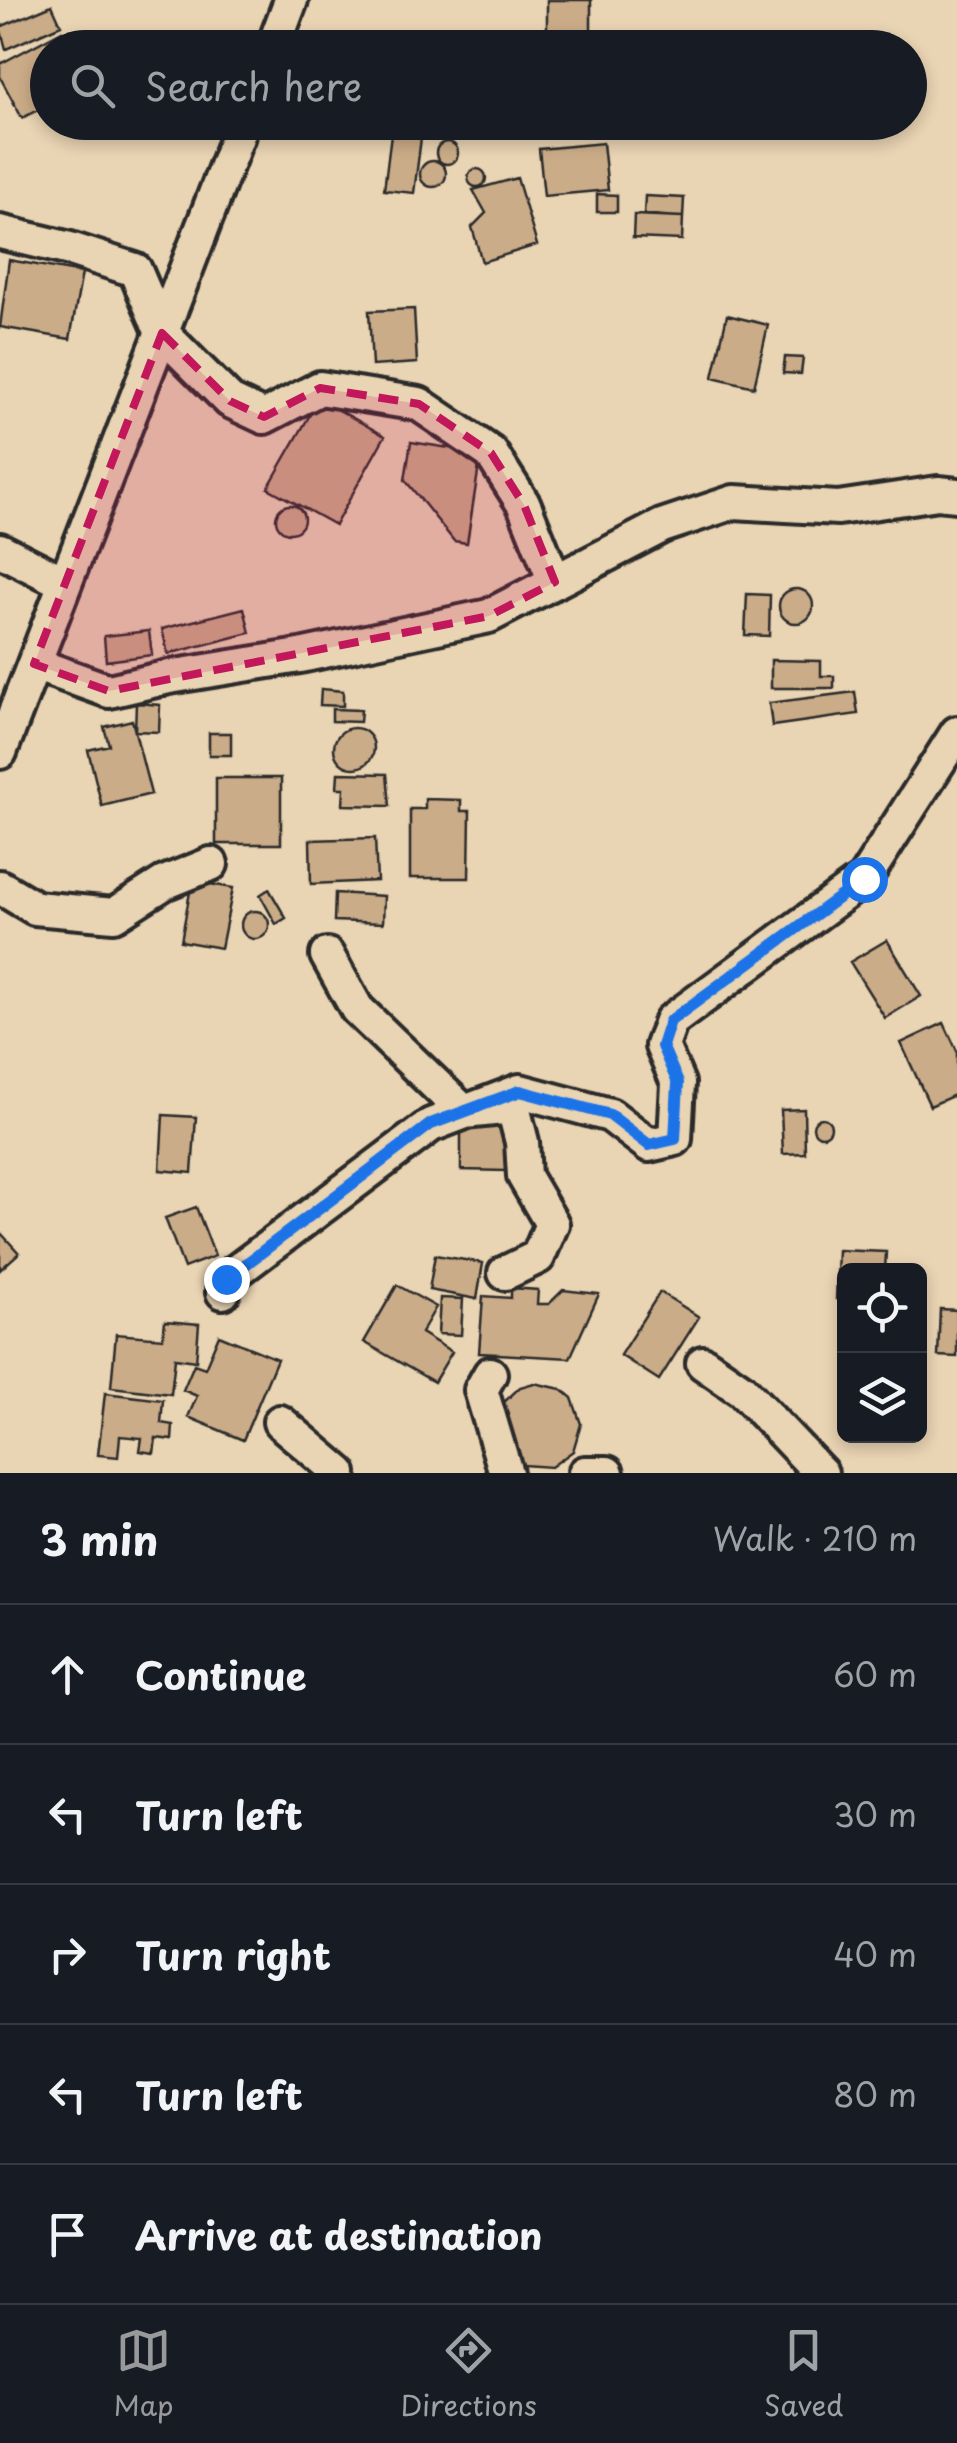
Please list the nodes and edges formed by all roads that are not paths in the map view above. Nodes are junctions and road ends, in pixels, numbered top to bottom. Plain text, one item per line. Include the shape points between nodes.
1 (291, 0) edge
2 (279, 30) edge
3 (237, 140) edge
4 (0, 232) edge
5 (162, 334) junction
6 (957, 495) edge
7 (0, 550) edge
8 (555, 582) junction
9 (65, 583) junction
10 (34, 664) junction
11 (957, 733) edge
12 (0, 752) edge
13 (211, 864) dead end
14 (0, 887) edge
15 (327, 955) dead end
16 (464, 1112) junction
17 (504, 1273) dead end
18 (223, 1292) dead end
19 (704, 1363) dead end
20 (490, 1374) dead end
21 (280, 1422) dead end
22 (340, 1473) edge
23 (506, 1473) edge
24 (585, 1473) edge
25 (607, 1473) edge
26 (821, 1473) edge

1 - 2 street
3 - 5 street
4 - 5 street via 135,270
5 - 8 street via 230,401 264,417 320,388 419,404 491,452 524,505
5 - 9 street
6 - 8 street via 838,508 734,502 662,526
7 - 9 street
8 - 10 street via 489,616 108,691
9 - 10 street
10 - 12 street
11 - 16 street via 864,879 670,1021 662,1046 678,1083 675,1139 649,1145 610,1115 520,1091
13 - 14 street via 114,914 35,908
15 - 16 street via 357,1009
16 - 17 street via 513,1108 524,1176 552,1224 538,1257
16 - 18 street via 431,1124 226,1279
19 - 26 street via 742,1390
20 - 23 street via 481,1390
21 - 22 street
24 - 25 street

